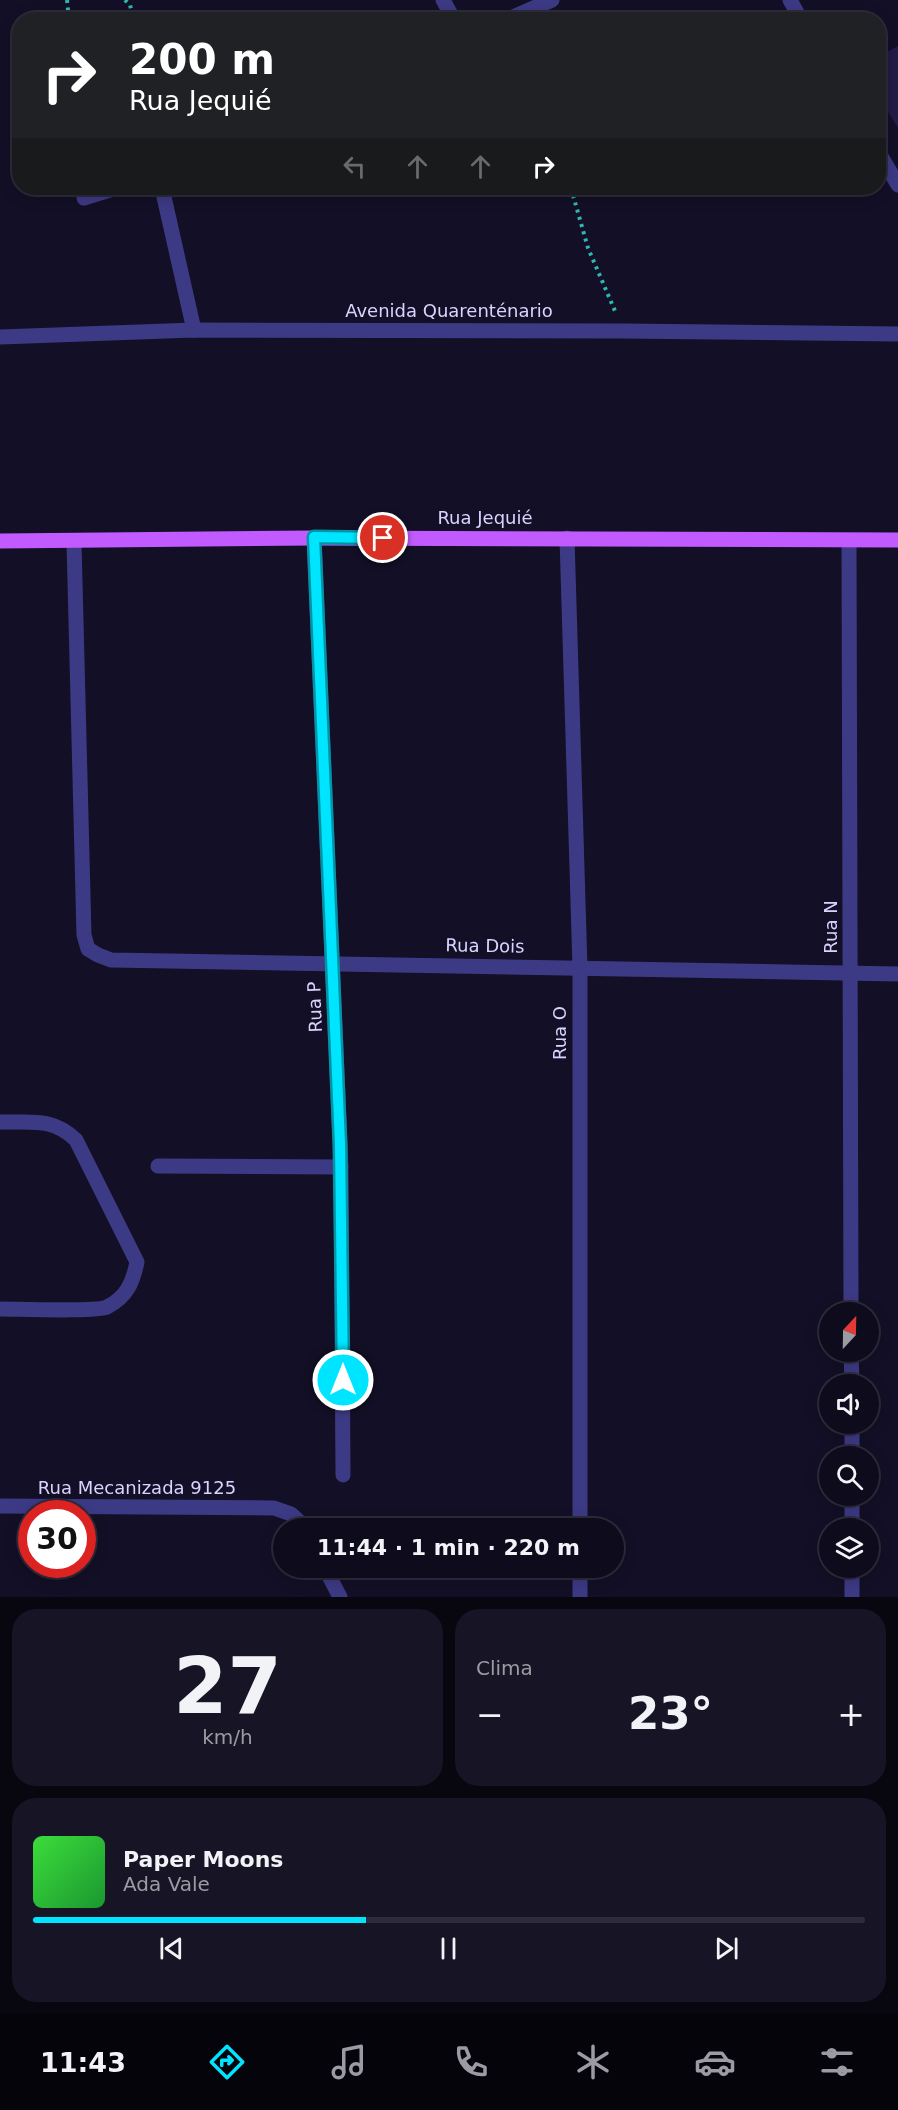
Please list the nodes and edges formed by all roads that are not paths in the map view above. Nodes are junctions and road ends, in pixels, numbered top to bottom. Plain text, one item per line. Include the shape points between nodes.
1 (552, 0) edge
2 (524, 12) edge
3 (886, 165) edge
4 (898, 185) edge
5 (94, 195) edge
6 (164, 195) edge
7 (84, 198) dead end
8 (194, 330) junction
9 (898, 334) edge
10 (0, 337) edge
11 (314, 537) junction
12 (567, 538) junction
13 (898, 540) edge
14 (0, 541) edge
15 (849, 541) junction
16 (74, 542) junction
17 (333, 963) junction
18 (580, 968) junction
19 (850, 973) junction
20 (898, 974) edge
21 (0, 1122) edge
22 (158, 1167) dead end
23 (341, 1167) junction
24 (851, 1302) edge
25 (0, 1309) edge
26 (343, 1475) dead end
27 (0, 1506) edge
28 (295, 1518) edge
29 (580, 1518) edge
30 (331, 1578) edge
31 (580, 1578) edge
32 (852, 1578) edge
33 (340, 1597) edge
34 (580, 1597) edge
35 (852, 1597) edge

1 - 2 street
3 - 4 street
5 - 7 street
6 - 8 street
8 - 9 street, Avenida Quarenténario
8 - 10 street, Avenida Quarenténario
11 - 12 main road, Rua Jequié
11 - 16 main road, Rua Jequié
11 - 17 street, Rua P
12 - 15 main road, Rua Jequié
12 - 18 street, Rua O
13 - 15 main road, Rua Jequié
14 - 16 main road, Rua Jequié
15 - 19 street, Rua N
16 - 17 street, Rua Dois via 84,935 88,949 111,960
17 - 18 street, Rua Dois
17 - 23 street, Rua P
18 - 19 street, Rua Dois
18 - 29 street, Rua O
19 - 20 street, Rua Dois
19 - 24 street, Rua N
21 - 25 street via 56,1125 76,1140 137,1262 133,1281 122,1297 105,1308
22 - 23 street
23 - 26 street, Rua P
27 - 28 street, Rua Mecanizada 9125 via 274,1508
30 - 33 street
31 - 34 street
32 - 35 street

